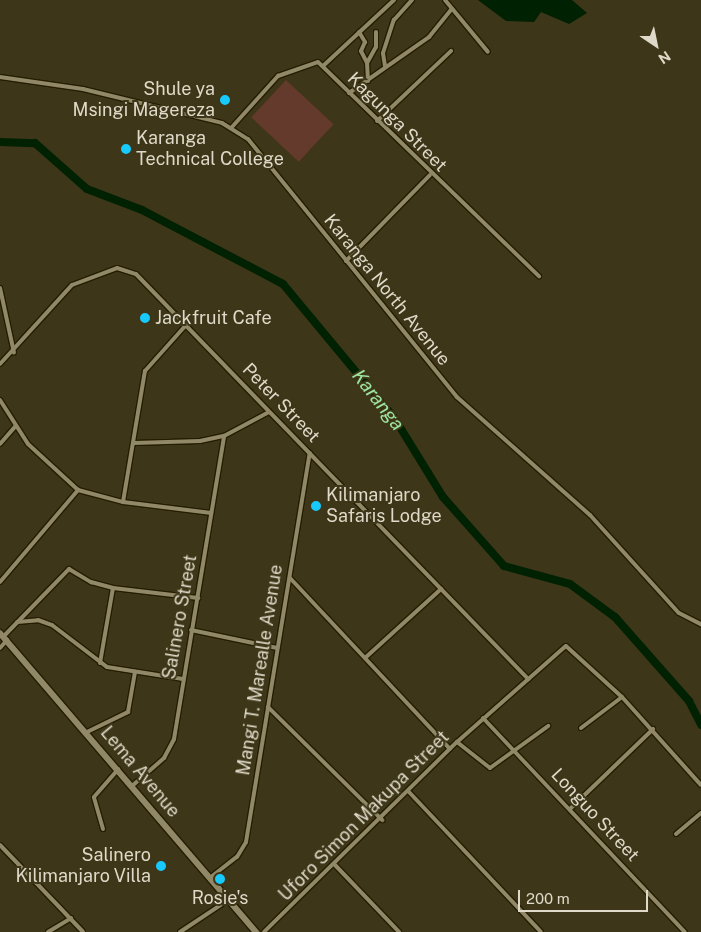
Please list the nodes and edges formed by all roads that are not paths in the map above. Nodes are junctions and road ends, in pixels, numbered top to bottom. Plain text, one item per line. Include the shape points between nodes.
1 (394, 0) edge
2 (412, 0) edge
3 (445, 0) edge
4 (452, 9) junction
5 (359, 32) junction
6 (376, 32) dead end
7 (451, 51) dead end
8 (488, 52) dead end
9 (367, 63) junction
10 (323, 66) junction
11 (385, 66) junction
12 (0, 77) edge
13 (368, 81) junction
14 (349, 93) junction
15 (377, 121) junction
16 (232, 127) junction
17 (430, 175) junction
18 (346, 261) junction
19 (539, 276) dead end
20 (0, 288) edge
21 (186, 325) junction
22 (14, 353) junction
23 (0, 364) edge
24 (0, 400) edge
25 (269, 412) junction
26 (16, 427) junction
27 (224, 436) junction
28 (134, 443) junction
29 (0, 444) edge
30 (310, 453) junction
31 (78, 490) junction
32 (123, 502) junction
33 (211, 513) junction
34 (290, 578) junction
35 (0, 582) edge
36 (113, 588) junction
37 (441, 589) junction
38 (198, 598) junction
39 (17, 622) junction
40 (700, 624) edge
41 (191, 630) junction
42 (701, 630) edge
43 (3, 637) edge
44 (0, 648) edge
45 (277, 648) junction
46 (365, 658) junction
47 (100, 663) junction
48 (135, 672) junction
49 (528, 678) junction
50 (183, 679) junction
51 (622, 697) junction
52 (268, 707) junction
53 (483, 718) junction
54 (548, 726) dead end
55 (580, 728) dead end
56 (653, 729) junction
57 (87, 732) junction
58 (457, 742) junction
59 (450, 749) junction
60 (516, 752) junction
61 (118, 769) junction
62 (132, 786) junction
63 (701, 786) edge
64 (410, 792) junction
65 (572, 808) junction
66 (701, 813) edge
67 (382, 820) junction
68 (103, 829) dead end
69 (676, 834) dead end
70 (0, 845) edge
71 (335, 865) junction
72 (211, 877) junction
73 (229, 899) junction
74 (70, 918) junction
75 (48, 932) edge
76 (82, 932) edge
77 (180, 932) edge
78 (256, 932) edge
79 (264, 932) edge
80 (399, 932) edge
81 (541, 932) edge
82 (685, 932) edge

1 - 5 street
2 - 11 street via 394,20 383,53
3 - 4 street
4 - 8 street
4 - 11 street via 429,37
5 - 9 street via 365,42 361,51
5 - 10 street
6 - 9 street via 376,47
7 - 15 street
9 - 13 street
10 - 14 street, Kagunga Street
10 - 16 street, Kagunga Street via 311,63 278,76
11 - 13 street
12 - 16 street, Karanga North Avenue via 83,89
13 - 14 street
14 - 15 street, Kagunga Street
15 - 17 street, Kagunga Street
16 - 18 street, Karanga North Avenue via 248,139
17 - 18 street
17 - 19 street, Kagunga Street
18 - 40 street, Karanga North Avenue via 457,397 584,510 679,613
20 - 22 street
21 - 22 street, Peter Street via 136,274 117,268 81,280 63,293
21 - 25 street, Peter Street
21 - 28 street via 145,371
22 - 23 street, Peter Street
24 - 26 street
25 - 27 street
25 - 30 street, Peter Street
26 - 29 street
26 - 31 street via 43,460
27 - 28 street via 180,443
27 - 33 street, Salinero Street
28 - 32 street
30 - 34 street, Mangi T. Marealle Avenue
30 - 37 street, Peter Street
31 - 32 street
31 - 35 street
32 - 33 street
33 - 38 street, Salinero Street
34 - 45 street, Mangi T. Marealle Avenue
34 - 46 street
36 - 38 street
36 - 39 street via 90,582 72,569 65,570
36 - 47 street
37 - 46 street
37 - 49 street, Peter Street
38 - 41 street, Salinero Street
39 - 43 street
39 - 47 street via 38,620 52,625 80,643
40 - 42 street
41 - 45 street
41 - 50 street, Salinero Street
43 - 44 street
43 - 57 main road, Lema Avenue
45 - 52 street, Mangi T. Marealle Avenue
46 - 59 street
47 - 48 street
48 - 50 street
48 - 57 street via 128,712
49 - 51 street, Uforo Simon Makupa Street via 569,646
49 - 53 street, Uforo Simon Makupa Street
50 - 62 street, Salinero Street via 177,727 168,752
51 - 55 street
51 - 56 street
52 - 67 street
52 - 72 street, Mangi T. Marealle Avenue via 246,842 237,857
53 - 58 street, Uforo Simon Makupa Street
53 - 60 street, Longuo Street
54 - 60 street
56 - 63 street
56 - 65 street
57 - 61 main road, Lema Avenue
58 - 59 street, Uforo Simon Makupa Street
58 - 60 street via 488,768
59 - 64 street, Uforo Simon Makupa Street
60 - 65 street, Longuo Street
61 - 62 main road, Lema Avenue
61 - 68 street via 94,797
62 - 72 main road, Lema Avenue
64 - 67 street, Uforo Simon Makupa Street
64 - 81 street
65 - 82 street, Longuo Street
66 - 69 street
67 - 71 street, Uforo Simon Makupa Street
70 - 74 street
71 - 79 street, Uforo Simon Makupa Street
71 - 80 street
72 - 73 main road, Lema Avenue
73 - 77 street
73 - 78 main road, Lema Avenue
74 - 75 street
74 - 76 street

